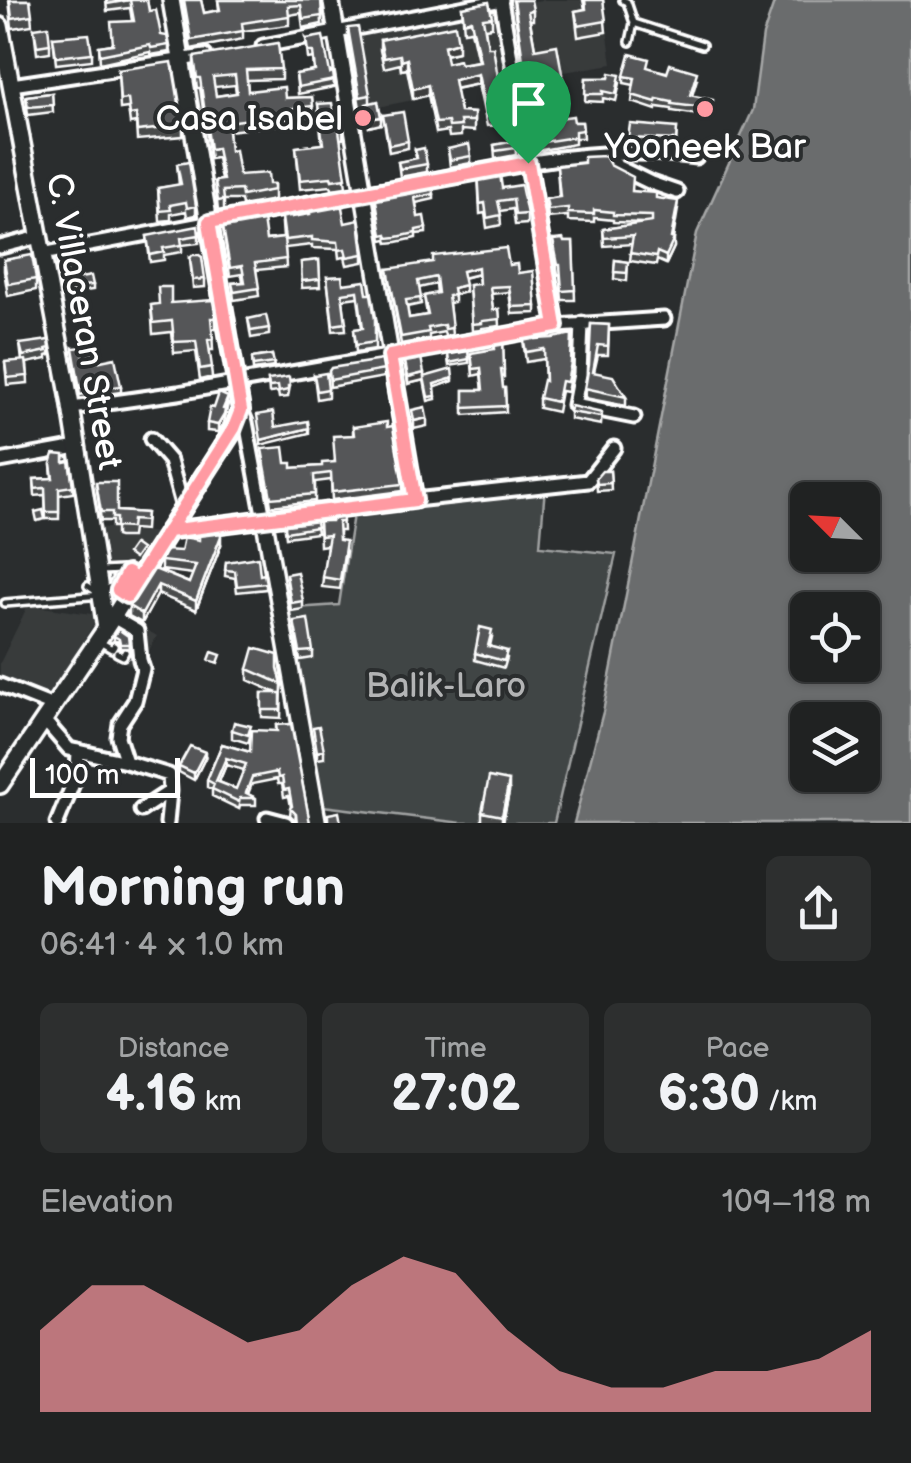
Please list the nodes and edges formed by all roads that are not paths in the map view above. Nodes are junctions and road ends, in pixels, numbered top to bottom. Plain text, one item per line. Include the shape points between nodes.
1 (171, 0) edge
2 (331, 0) edge
3 (501, 0) edge
4 (623, 0) edge
5 (634, 23) junction
6 (0, 26) edge
7 (336, 33) junction
8 (630, 42) dead end
9 (259, 46) edge
10 (702, 46) dead end
11 (220, 53) edge
12 (182, 60) junction
13 (12, 85) junction
14 (612, 154) junction
15 (696, 157) dead end
16 (528, 163) junction
17 (677, 192) dead end
18 (363, 193) junction
19 (209, 222) junction
20 (40, 246) junction
21 (0, 247) edge
22 (664, 320) dead end
23 (582, 323) junction
24 (556, 326) junction
25 (390, 356) junction
26 (238, 382) junction
27 (72, 408) junction
28 (241, 410) junction
29 (634, 417) dead end
30 (151, 439) dead end
31 (77, 447) junction
32 (614, 448) dead end
33 (0, 461) edge
34 (415, 500) junction
35 (183, 508) junction
36 (264, 519) junction
37 (168, 531) junction
38 (98, 572) junction
39 (128, 574) junction
40 (96, 590) junction
41 (4, 604) dead end
42 (120, 638) junction
43 (0, 685) edge
44 (49, 713) junction
45 (60, 739) junction
46 (30, 741) junction
47 (122, 748) junction
48 (78, 751) junction
49 (111, 758) junction
50 (126, 762) junction
51 (0, 785) edge
52 (170, 791) junction
53 (141, 810) dead end
54 (267, 818) dead end
55 (57, 823) edge
56 (166, 823) edge
57 (286, 823) edge
58 (318, 823) edge

1 - 12 main road
2 - 7 street
3 - 7 street
3 - 16 street
4 - 5 lane
5 - 8 lane
5 - 10 lane
6 - 13 main road, C. Villaceran Street
7 - 9 street
7 - 18 street
11 - 12 street
12 - 13 street
12 - 19 main road
13 - 20 main road, C. Villaceran Street
14 - 15 street
14 - 16 street
14 - 17 street via 616,166
16 - 18 street
16 - 24 street
18 - 19 street
18 - 25 street
19 - 20 street
19 - 26 main road
20 - 21 street
20 - 27 main road, C. Villaceran Street
22 - 23 street
23 - 24 street
23 - 29 street via 574,405
24 - 25 street
25 - 26 street
25 - 34 street
26 - 27 street
26 - 28 main road
27 - 31 main road, C. Villaceran Street
28 - 35 main road
28 - 36 street
30 - 35 street via 170,461
31 - 33 street
31 - 38 main road, C. Villaceran Street
32 - 34 street via 588,481
34 - 36 street
35 - 37 main road
36 - 37 street
36 - 58 street
37 - 39 main road
38 - 39 lane
38 - 40 main road, C. Villaceran Street
39 - 40 lane via 112,588
39 - 42 main road
40 - 41 lane
40 - 42 main road, C. Villaceran Street
42 - 44 main road
42 - 47 street via 143,669 120,724
43 - 44 street
44 - 45 street
44 - 46 main road
45 - 46 street
45 - 48 street
46 - 51 main road
47 - 49 street
47 - 50 street
48 - 49 street
48 - 55 street
49 - 50 street
50 - 52 street via 169,775
52 - 53 street
52 - 56 street
54 - 57 street

